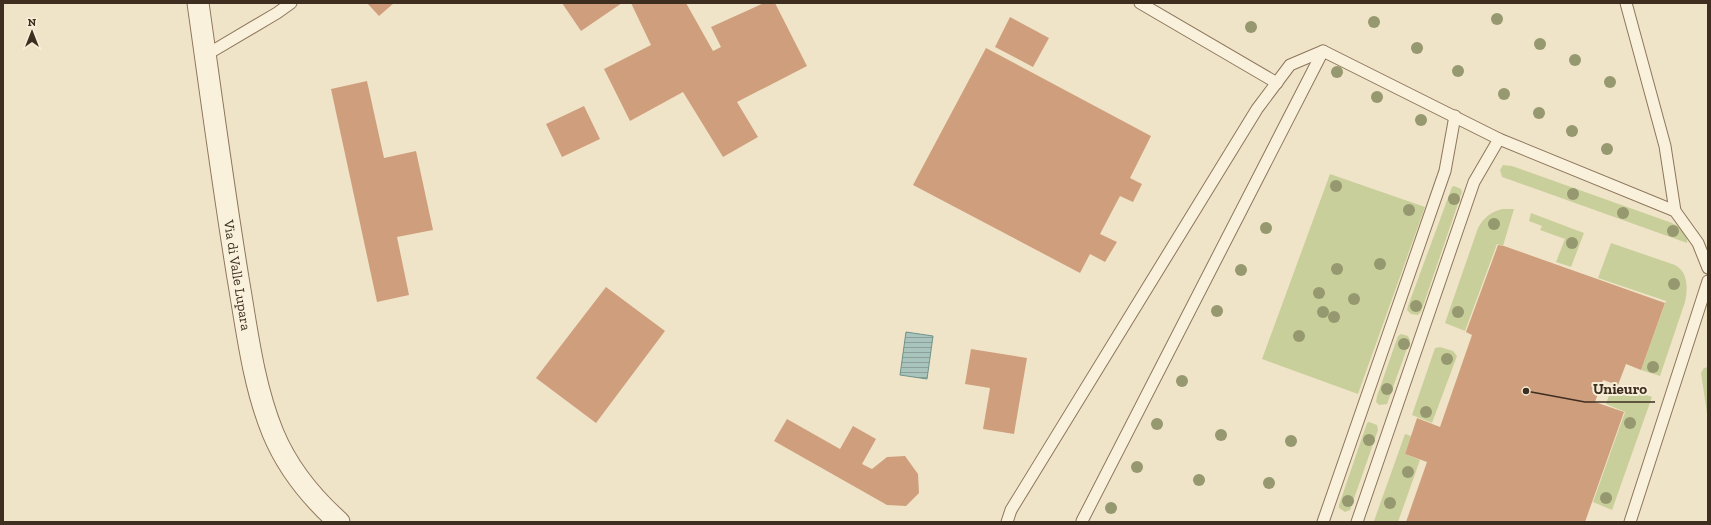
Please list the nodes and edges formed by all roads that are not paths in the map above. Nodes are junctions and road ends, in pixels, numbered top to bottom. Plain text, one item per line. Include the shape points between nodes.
1 (198, 3) edge
2 (291, 3) edge
3 (1140, 3) edge
4 (1626, 3) edge
5 (1323, 51) junction
6 (206, 55) junction
7 (1277, 83) junction
8 (1455, 116) junction
9 (1499, 139) junction
10 (1674, 211) junction
11 (1708, 268) edge
12 (1708, 281) edge
13 (339, 522) edge
14 (1007, 522) edge
15 (1082, 522) edge
16 (1322, 522) edge
17 (1357, 522) edge
18 (1630, 522) edge

1 - 6 street, Via di Valle Lupara
2 - 6 lane
3 - 7 lane
4 - 10 lane via 1665,146
5 - 7 lane via 1290,65
5 - 8 lane
5 - 15 lane
6 - 13 street, Via di Valle Lupara via 232,240 252,361 263,406 273,434 292,471 309,493
7 - 14 lane via 1252,116 1011,510
8 - 9 lane
8 - 16 lane via 1445,171
9 - 10 lane
9 - 17 lane via 1474,182
10 - 11 lane via 1698,243
12 - 18 lane

